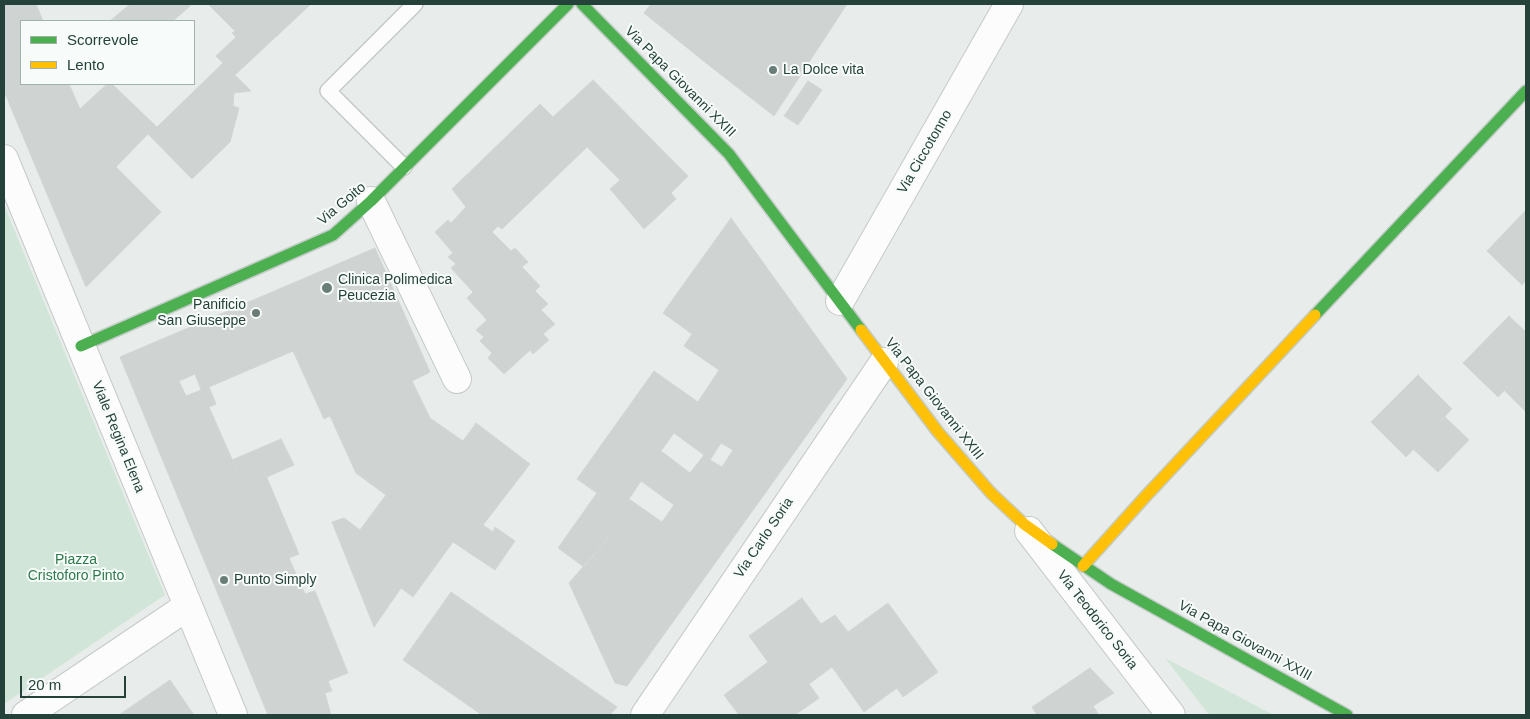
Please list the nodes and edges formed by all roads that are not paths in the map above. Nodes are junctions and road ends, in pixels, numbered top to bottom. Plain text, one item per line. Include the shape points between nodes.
1 (415, 4) edge
2 (568, 4) edge
3 (582, 4) edge
4 (1009, 4) edge
5 (1526, 91) edge
6 (4, 159) edge
7 (404, 167) junction
8 (371, 201) junction
9 (840, 301) junction
10 (81, 346) junction
11 (884, 362) junction
12 (456, 379) dead end
13 (1024, 524) junction
14 (1083, 566) junction
15 (188, 606) junction
16 (26, 715) edge
17 (233, 715) edge
18 (645, 715) edge
19 (1171, 715) edge
20 (1347, 715) edge

1 - 7 lane via 328,91
2 - 7 street, Via Goito
3 - 9 street, Via Papa Giovanni XXIII via 729,154
4 - 9 street, Via Ciccotonno
5 - 14 street
6 - 10 street, Viale Regina Elena
7 - 8 street, Via Goito
8 - 10 street, Via Goito via 333,234
8 - 12 street
9 - 11 street, Via Papa Giovanni XXIII
10 - 15 street, Viale Regina Elena
11 - 13 street, Via Papa Giovanni XXIII via 957,455
11 - 18 street, Via Carlo Soria
13 - 14 street, Via Papa Giovanni XXIII
13 - 19 street, Via Teodorico Soria
14 - 20 street, Via Papa Giovanni XXIII
15 - 16 street
15 - 17 street, Viale Regina Elena

